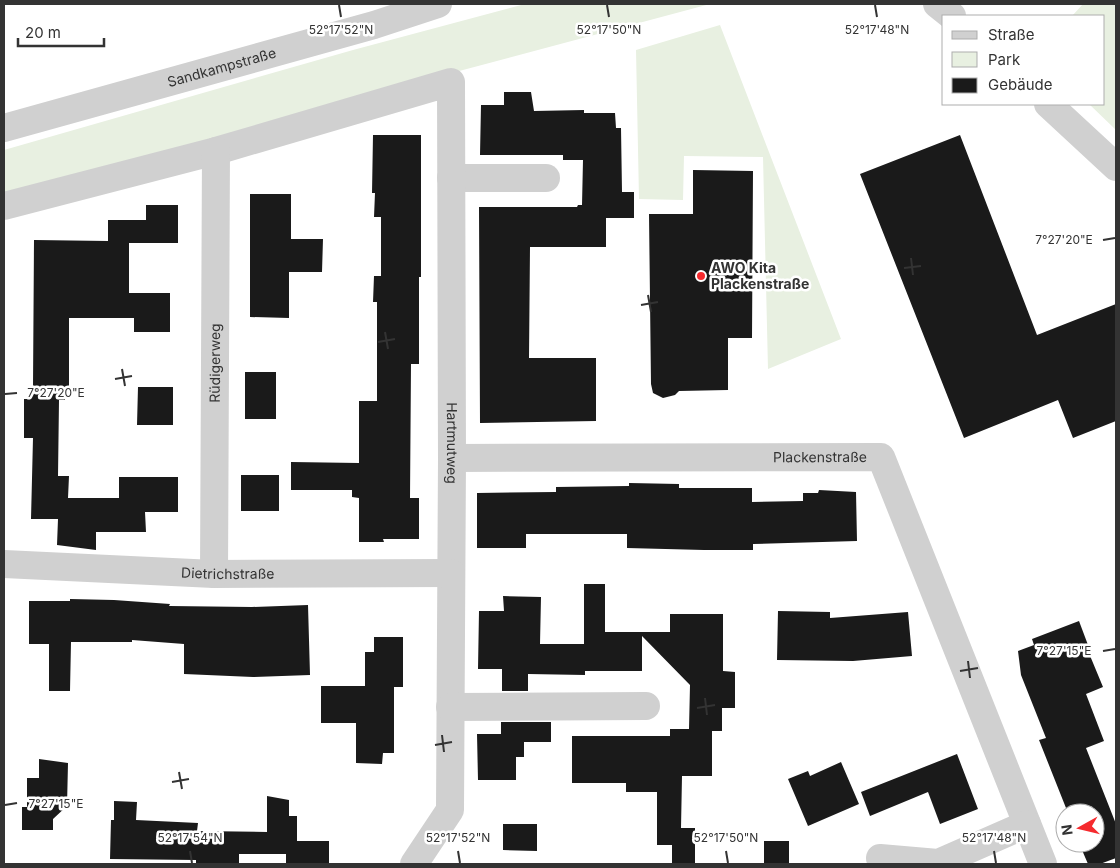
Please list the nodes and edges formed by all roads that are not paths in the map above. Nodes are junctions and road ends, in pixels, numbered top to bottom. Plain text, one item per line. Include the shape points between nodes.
1 (438, 4) edge
2 (938, 4) edge
3 (951, 15) edge
4 (1049, 105) edge
5 (4, 128) edge
6 (216, 151) junction
7 (1116, 167) edge
8 (452, 178) junction
9 (546, 178) dead end
10 (4, 206) edge
11 (452, 458) junction
12 (4, 564) edge
13 (451, 573) junction
14 (214, 574) junction
15 (646, 706) dead end
16 (450, 707) junction
17 (1027, 824) junction
18 (880, 858) dead end
19 (414, 864) edge
20 (1042, 864) edge

1 - 5 street, Sandkampstraße via 374,25
2 - 3 street
4 - 7 street
6 - 8 street, Hartmutweg via 451,82
6 - 10 street
6 - 14 street, Rüdigerweg
8 - 9 street
8 - 11 street, Hartmutweg
11 - 13 street, Hartmutweg
11 - 17 street, Plackenstraße via 881,457
12 - 14 street, Dietrichstraße
13 - 14 street, Dietrichstraße
13 - 16 street, Hartmutweg
15 - 16 street
16 - 19 street, Hartmutweg via 450,810
17 - 18 street via 938,863
17 - 20 street, Plackenstraße

